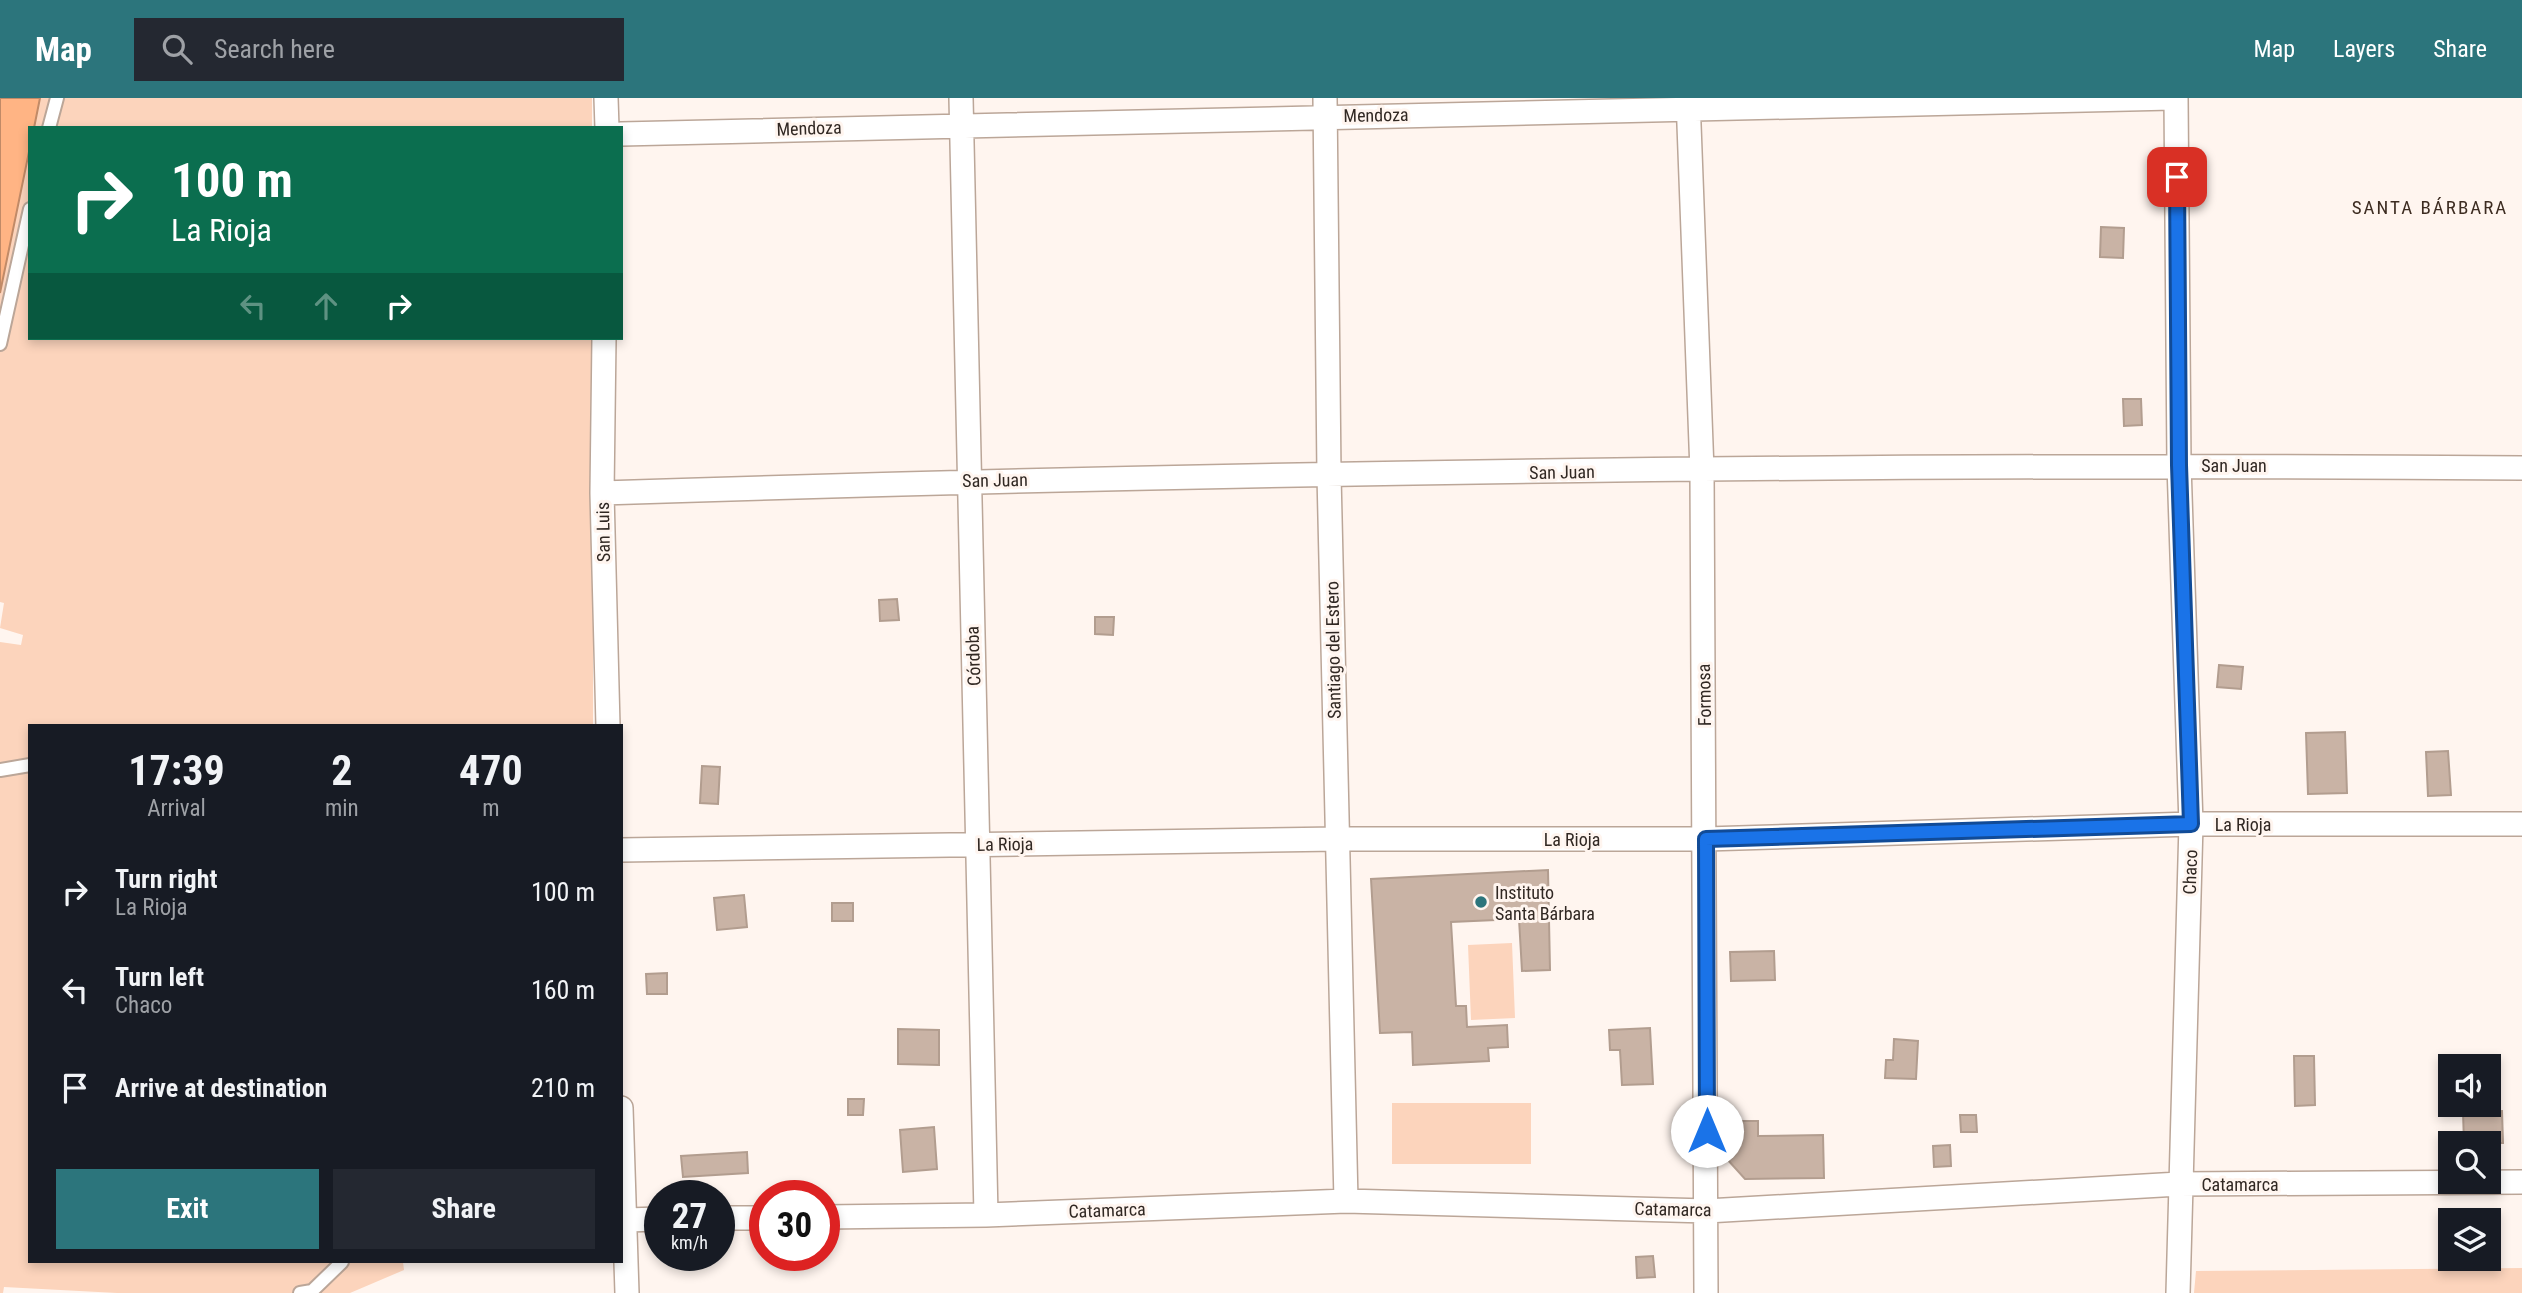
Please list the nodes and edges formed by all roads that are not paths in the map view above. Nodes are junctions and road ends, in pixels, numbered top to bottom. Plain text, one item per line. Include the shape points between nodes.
1 (57, 98) edge
2 (606, 98) edge
3 (961, 98) edge
4 (2174, 98) edge
5 (1688, 104) edge
6 (1325, 107) edge
7 (961, 124) junction
8 (50, 126) edge
9 (607, 126) edge
10 (623, 134) edge
11 (28, 218) edge
12 (604, 340) edge
13 (0, 344) edge
14 (2179, 465) junction
15 (2522, 468) edge
16 (1702, 471) junction
17 (1329, 475) junction
18 (968, 481) junction
19 (602, 493) junction
20 (608, 724) edge
21 (28, 765) edge
22 (0, 770) edge
23 (2191, 824) junction
24 (2522, 824) edge
25 (1337, 839) junction
26 (1706, 839) junction
27 (978, 845) junction
28 (623, 850) edge
29 (623, 1153) edge
30 (2522, 1182) edge
31 (2179, 1184) junction
32 (1346, 1201) junction
33 (1707, 1211) junction
34 (986, 1215) junction
35 (840, 1217) edge
36 (644, 1219) edge
37 (626, 1220) junction
38 (341, 1263) edge
39 (300, 1293) edge
40 (627, 1293) edge
41 (1706, 1293) edge
42 (2178, 1293) edge

1 - 8 lane
2 - 9 street
3 - 7 street, Córdoba
4 - 5 street, Mendoza
4 - 14 street, Chaco
5 - 6 street, Mendoza
5 - 16 street, Formosa
6 - 7 street, Mendoza
6 - 17 street, Santiago del Estero
7 - 10 street, Mendoza
7 - 18 street, Córdoba
11 - 13 lane
12 - 19 street, San Luis
14 - 15 street, San Juan
14 - 16 street, San Juan
14 - 23 street, Chaco
16 - 17 street, San Juan
16 - 26 street, Formosa
17 - 18 street, San Juan
17 - 25 street, Santiago del Estero
18 - 19 street, San Juan
18 - 27 street, Córdoba
19 - 20 street, San Luis
21 - 22 lane
23 - 24 street, La Rioja
23 - 26 street, La Rioja
23 - 31 street, Chaco
25 - 26 street, La Rioja
25 - 27 street, La Rioja
25 - 32 street, Santiago del Estero
26 - 33 street, Formosa
27 - 28 street, La Rioja
27 - 34 street, Córdoba
29 - 37 street
30 - 31 street, Catamarca
31 - 33 street, Catamarca
31 - 42 street, Chaco
32 - 33 street, Catamarca
32 - 34 street, Catamarca
33 - 41 street, Formosa
34 - 35 street, Catamarca
36 - 37 street
37 - 40 street
38 - 39 lane via 313,1291

